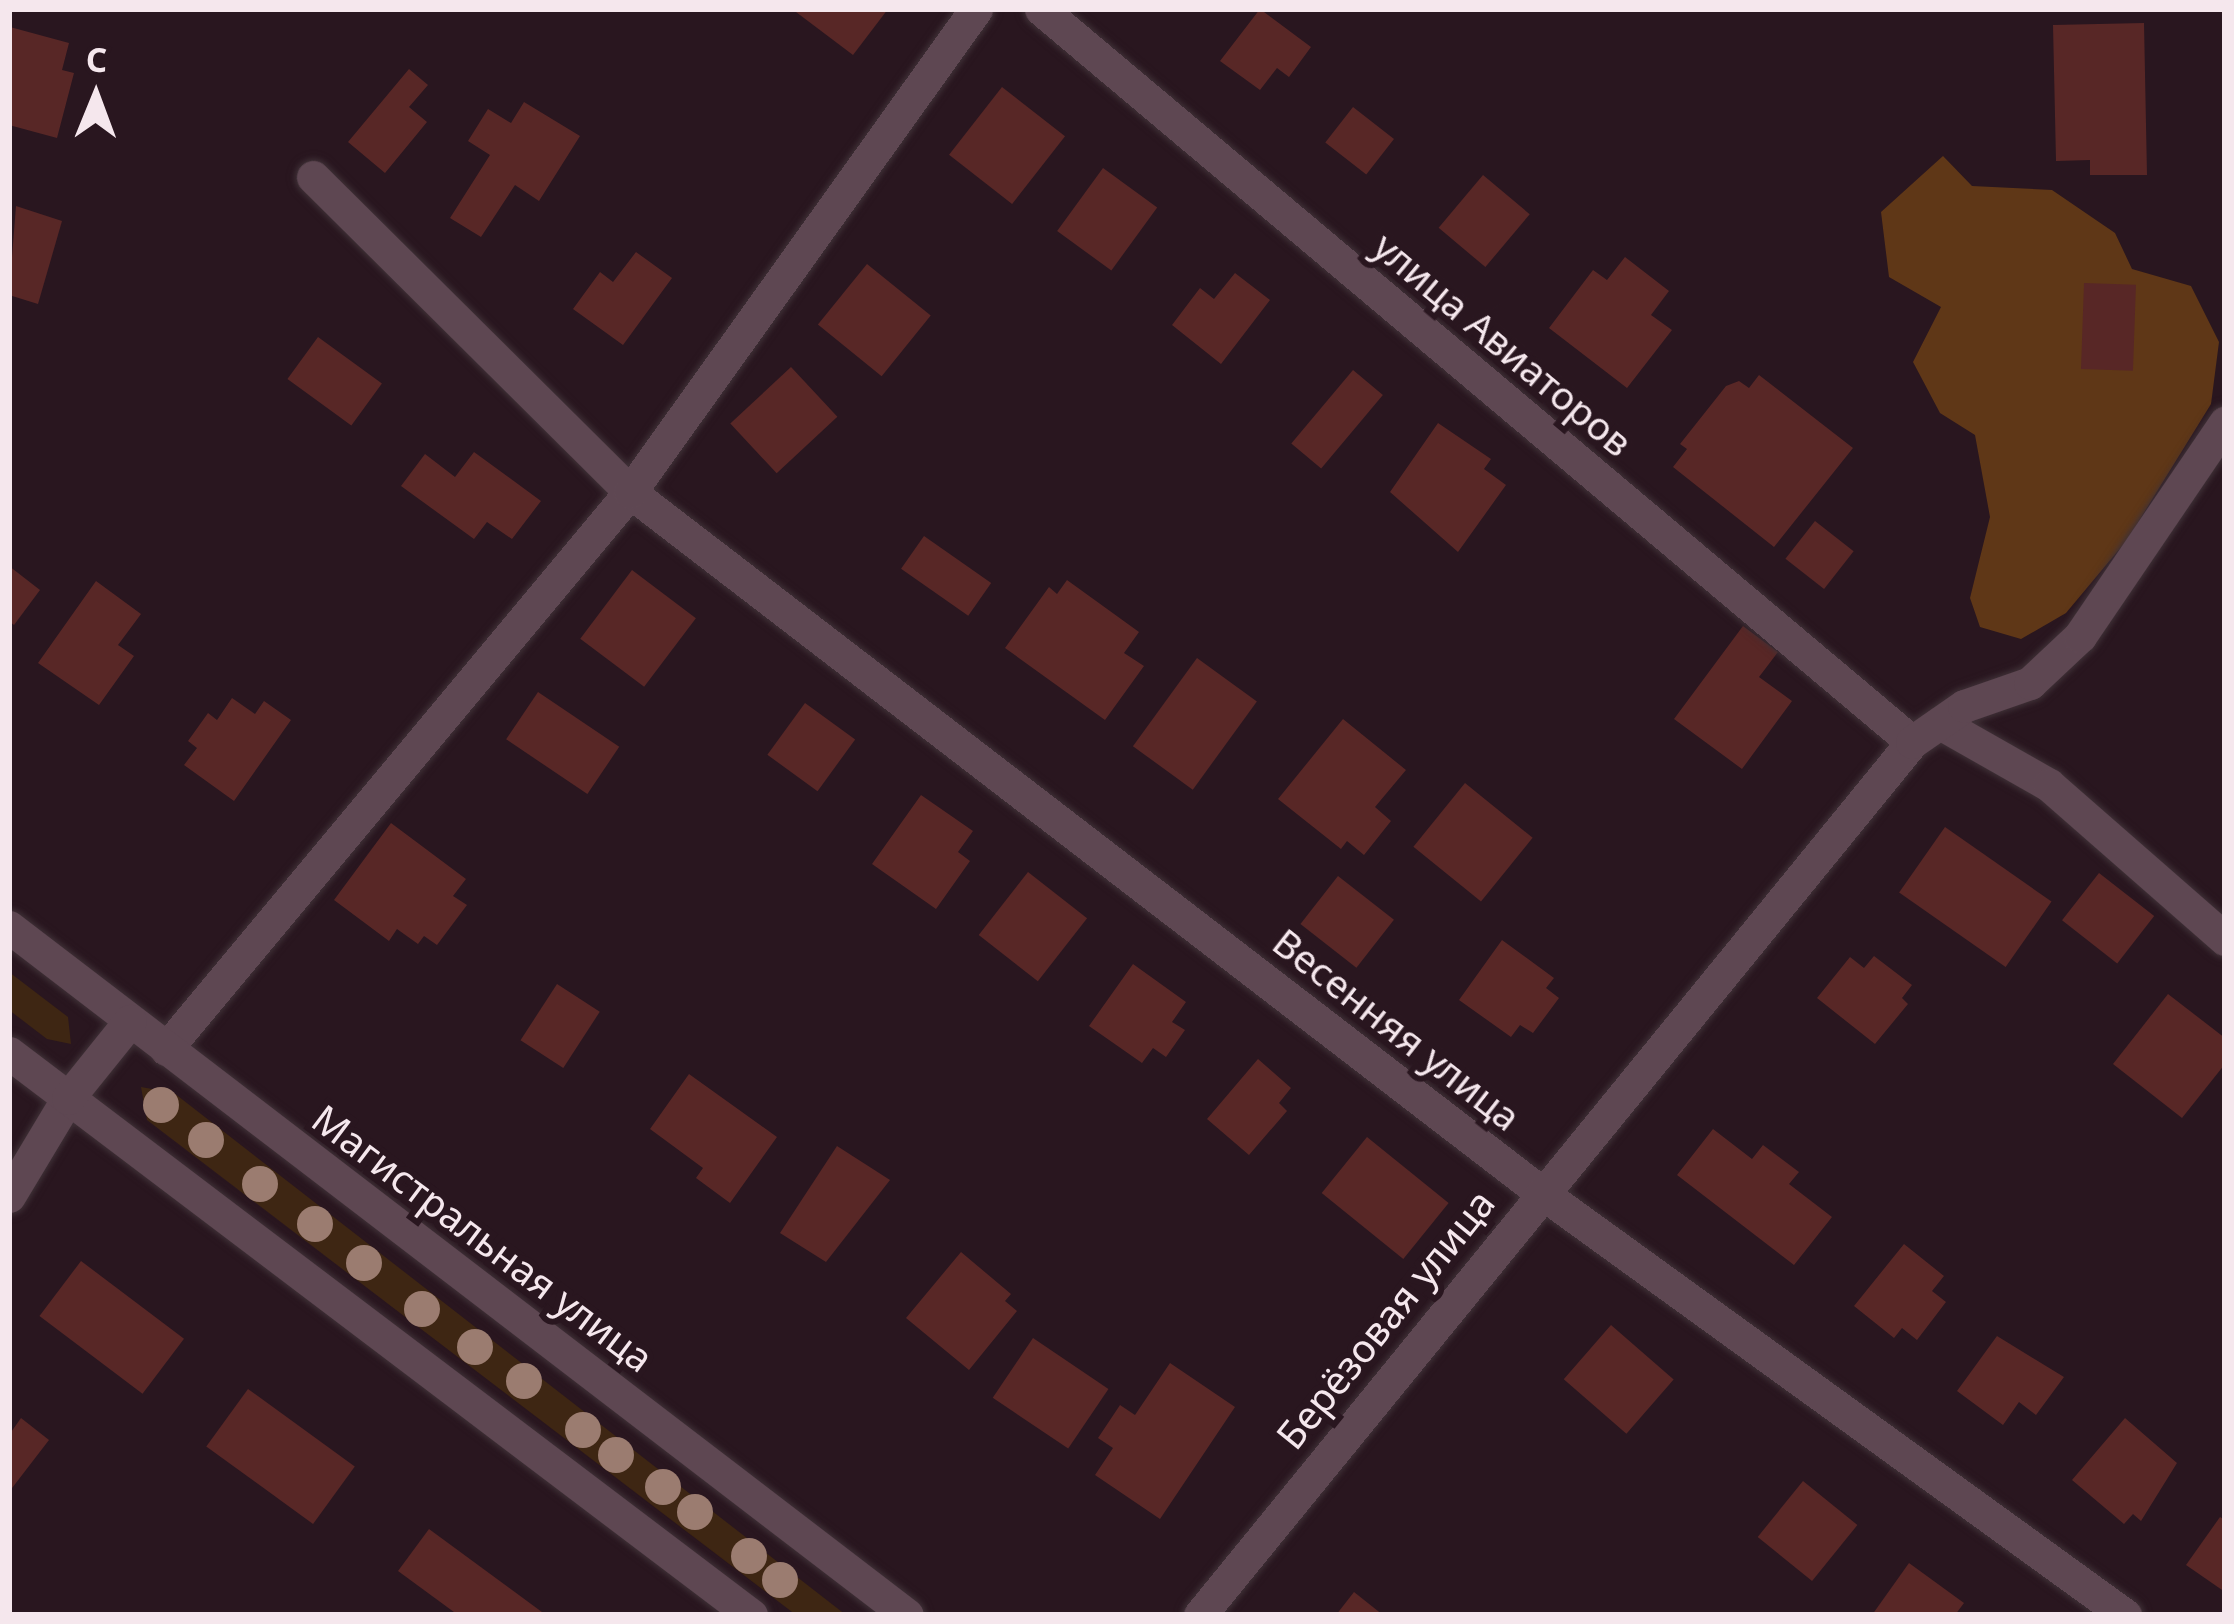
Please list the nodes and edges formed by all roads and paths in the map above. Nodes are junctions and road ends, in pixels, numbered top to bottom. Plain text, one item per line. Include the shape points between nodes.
1 (976, 9) edge
2 (1041, 9) edge
3 (313, 177) dead end
4 (2225, 423) edge
5 (630, 492) junction
6 (1926, 733) junction
7 (9, 927) edge
8 (2225, 939) edge
9 (130, 1021) junction
10 (166, 1049) junction
11 (9, 1053) edge
12 (68, 1098) junction
13 (1542, 1192) junction
14 (9, 1196) edge
15 (751, 1615) edge
16 (907, 1615) edge
17 (1199, 1615) edge
18 (2126, 1615) edge

1 - 5 street
2 - 6 street, улица Авиаторов
3 - 5 street, Весенняя улица
4 - 6 street via 2103,605 2030,682
5 - 10 street
5 - 13 street, Весенняя улица
6 - 8 street, улица Авиаторов via 2049,785
6 - 13 street, Берёзовая улица
7 - 9 street, Магистральная улица
9 - 10 street, Магистральная улица
9 - 12 street
10 - 16 street, Магистральная улица
11 - 12 street
12 - 14 street
12 - 15 street
13 - 17 street, Берёзовая улица
13 - 18 street, Весенняя улица

